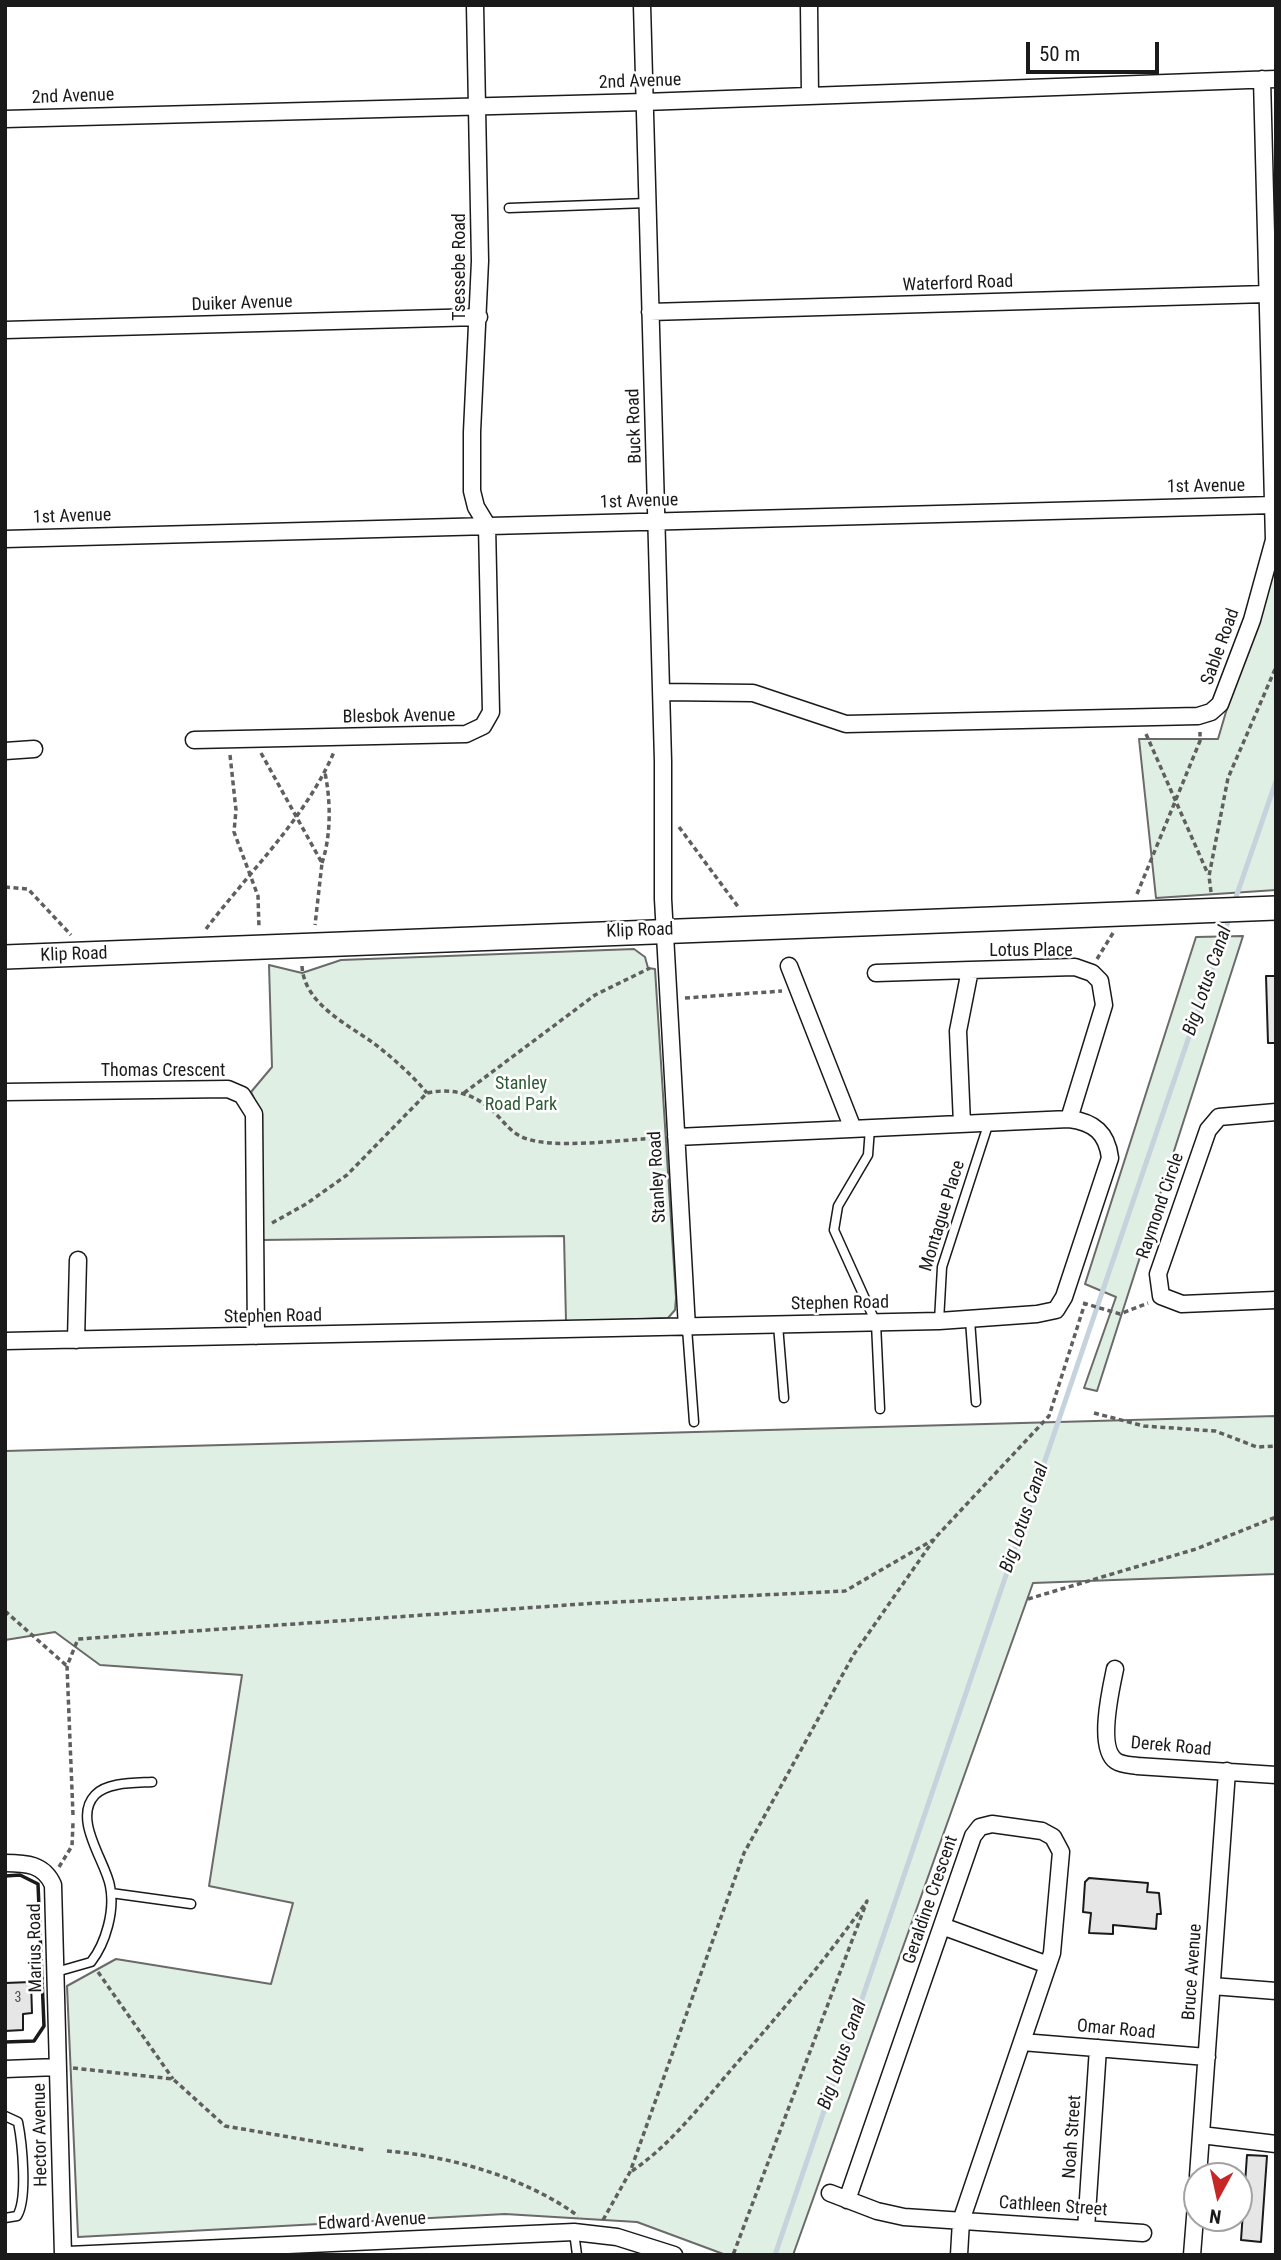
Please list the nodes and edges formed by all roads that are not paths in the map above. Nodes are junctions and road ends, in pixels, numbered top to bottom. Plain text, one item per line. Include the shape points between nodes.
1 (475, 5) edge
2 (642, 5) edge
3 (809, 5) edge
4 (1269, 79) edge
5 (810, 96) junction
6 (645, 102) junction
7 (477, 105) junction
8 (5, 119) edge
9 (647, 203) junction
10 (509, 208) dead end
11 (1267, 294) junction
12 (650, 312) junction
13 (479, 317) junction
14 (5, 330) edge
15 (1274, 505) junction
16 (657, 520) junction
17 (487, 525) junction
18 (5, 539) edge
19 (661, 692) junction
20 (194, 740) dead end
21 (34, 750) dead end
22 (5, 751) edge
23 (1276, 908) edge
24 (664, 930) junction
25 (5, 957) edge
26 (789, 966) dead end
27 (970, 971) junction
28 (876, 973) dead end
29 (5, 1092) edge
30 (1276, 1112) edge
31 (1069, 1119) junction
32 (989, 1122) junction
33 (962, 1124) junction
34 (870, 1128) junction
35 (853, 1129) junction
36 (669, 1137) junction
37 (78, 1260) dead end
38 (1276, 1300) edge
39 (970, 1320) junction
40 (939, 1321) junction
41 (876, 1323) junction
42 (778, 1325) junction
43 (687, 1328) junction
44 (256, 1336) junction
45 (76, 1340) junction
46 (5, 1341) edge
47 (785, 1398) dead end
48 (976, 1402) dead end
49 (880, 1409) dead end
50 (694, 1422) dead end
51 (1115, 1669) dead end
52 (1227, 1772) junction
53 (1276, 1775) edge
54 (152, 1782) dead end
55 (5, 1863) edge
56 (111, 1893) junction
57 (191, 1904) dead end
58 (942, 1926) junction
59 (1048, 1965) junction
60 (56, 1972) junction
61 (1212, 1986) junction
62 (1276, 1991) edge
63 (1022, 2042) junction
64 (1098, 2048) junction
65 (1207, 2057) junction
66 (58, 2067) junction
67 (5, 2069) edge
68 (5, 2116) edge
69 (1201, 2135) junction
70 (1276, 2144) edge
71 (1199, 2162) edge
72 (830, 2193) dead end
73 (848, 2200) junction
74 (5, 2218) edge
75 (961, 2221) junction
76 (1086, 2229) junction
77 (574, 2232) junction
78 (1194, 2232) edge
79 (1143, 2233) dead end
80 (66, 2255) edge
81 (578, 2255) edge
82 (674, 2255) edge
83 (959, 2255) edge
84 (1192, 2255) edge

1 - 7 street, Tsessebe Road
2 - 6 street, Buck Road
3 - 5 street
4 - 5 street, 2nd Avenue
4 - 11 street, Sable Road
5 - 6 street, 2nd Avenue
6 - 7 street, 2nd Avenue
6 - 9 street, Buck Road
7 - 8 street, 2nd Avenue
7 - 13 street, Tsessebe Road
9 - 10 lane
9 - 12 street, Buck Road
11 - 12 street, Waterford Road
11 - 15 street, Sable Road
12 - 16 street, Buck Road
13 - 14 street, Duiker Avenue
13 - 17 street, Tsessebe Road via 472,491
15 - 16 street, 1st Avenue
15 - 19 street, Sable Road via 1273,552 1231,679 1220,704 1198,716 846,724 753,693
16 - 17 street, 1st Avenue
16 - 19 street, Buck Road
17 - 18 street, 1st Avenue
17 - 20 street, Blesbok Avenue via 493,704 488,720 475,731
19 - 24 street, Buck Road
21 - 22 street
23 - 24 street, Klip Road
24 - 25 street, Klip Road
24 - 36 street, Stanley Road
26 - 35 street
27 - 28 street
27 - 31 street, Lotus Place via 1075,967 1100,981 1104,1005
27 - 33 street, Lotus Place via 958,1031
29 - 44 street, Thomas Crescent via 228,1089 242,1095 254,1114
30 - 38 street, Raymond Circle via 1219,1117 1208,1130 1158,1274 1161,1296 1182,1304
31 - 32 street, Stephen Road
31 - 39 street, Stephen Road via 1097,1127 1108,1142 1110,1158 1064,1297 1056,1310
32 - 33 street, Stephen Road
32 - 40 lane, Montague Place via 942,1267
33 - 34 street, Stephen Road
34 - 35 street, Stephen Road
34 - 41 lane via 868,1155 838,1206 834,1230
35 - 36 street, Stephen Road
36 - 43 street, Stanley Road
37 - 45 street
39 - 40 street, Stephen Road
39 - 48 lane
40 - 41 street, Stephen Road
41 - 42 street, Stephen Road
41 - 49 lane
42 - 43 street, Stephen Road
42 - 47 lane
43 - 44 street, Stephen Road
43 - 50 lane, Stanley Road
44 - 45 street, Stephen Road
45 - 46 street, Stephen Road
51 - 52 street, Derek Road via 1107,1740 1116,1761
52 - 53 street, Derek Road
52 - 61 street, Bruce Avenue
54 - 56 lane via 105,1789 90,1804 90,1834
55 - 60 street, Marius Road via 31,1864 49,1875 55,1898
56 - 57 lane
56 - 60 lane via 105,1938 90,1962
58 - 59 street
58 - 59 street, Geraldine Crescent via 976,1831 992,1824 1042,1831 1053,1837 1061,1852
58 - 73 street, Geraldine Crescent
59 - 63 street, Geraldine Crescent
60 - 66 street, Marius Road
61 - 62 street
61 - 65 street, Bruce Avenue
63 - 64 street, Omar Road
63 - 75 street, Geraldine Crescent
64 - 65 street, Omar Road
64 - 76 street, Noah Street
65 - 69 street, Bruce Avenue
66 - 67 street, Hector Avenue
66 - 80 street, Hector Avenue
68 - 74 lane via 18,2122 23,2199 17,2216
69 - 70 street
69 - 71 street, Bruce Avenue
72 - 73 street
73 - 75 street via 891,2215
75 - 76 street, Cathleen Street
75 - 83 street, Geraldine Crescent
76 - 79 street, Cathleen Street
77 - 80 street, Edward Avenue
77 - 81 lane
77 - 82 street, Edward Avenue via 595,2232
78 - 84 street

